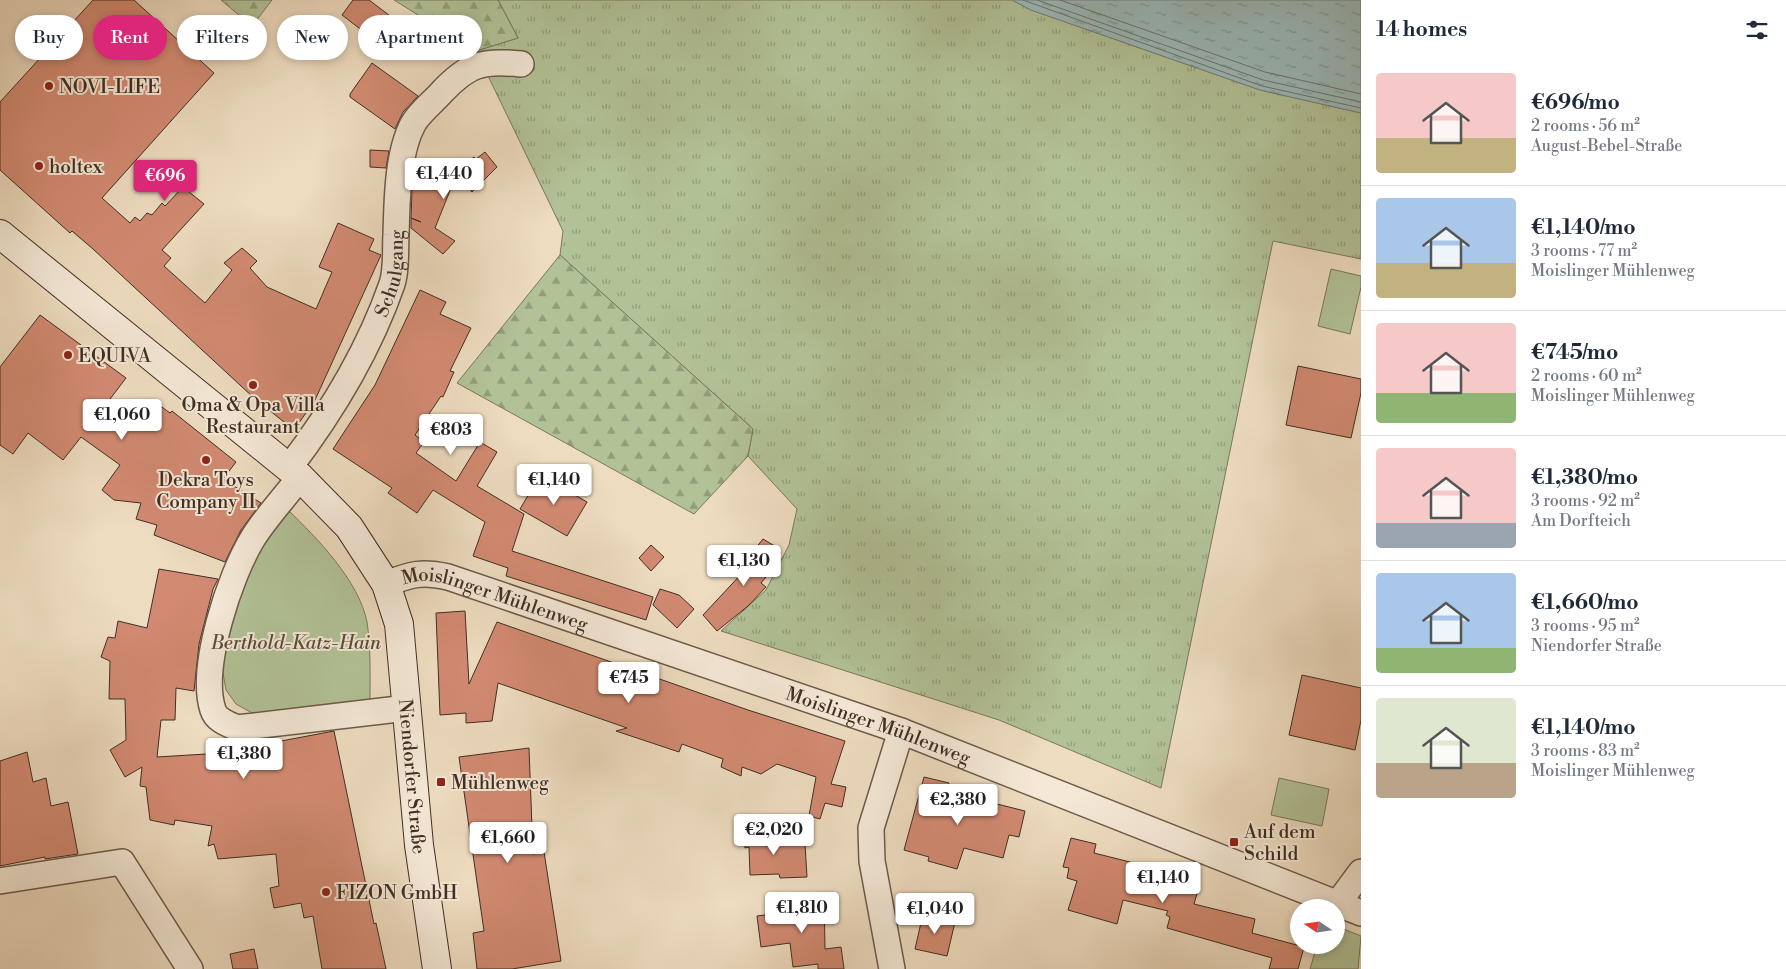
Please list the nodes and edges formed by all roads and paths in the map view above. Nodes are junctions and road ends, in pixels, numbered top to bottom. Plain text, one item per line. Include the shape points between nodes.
1 (521, 64) dead end
2 (0, 234) edge
3 (294, 472) junction
4 (386, 584) junction
5 (407, 708) junction
6 (900, 731) junction
7 (1361, 872) edge
8 (0, 881) edge
9 (1328, 899) edge
10 (1341, 899) edge
11 (1345, 906) edge
12 (1361, 912) edge
13 (190, 969) edge
14 (437, 969) edge
15 (892, 969) edge

1 - 3 street, Schulgang via 494,61 457,76 414,122 407,138 401,174 393,282 346,383
2 - 3 main road, Niendorfer Straße
3 - 4 main road, Niendorfer Straße via 349,527
3 - 5 street, Schulgang via 253,538 229,586 217,627 210,685 213,712 222,722 237,728
4 - 5 main road, Niendorfer Straße via 399,624
4 - 6 street, Moislinger Mühlenweg via 410,574 448,576
5 - 14 main road, Niendorfer Straße via 419,845
6 - 9 street, Moislinger Mühlenweg
6 - 15 street via 871,828 872,861
7 - 10 street
8 - 13 street via 122,862
11 - 12 street, Moislinger Mühlenweg

